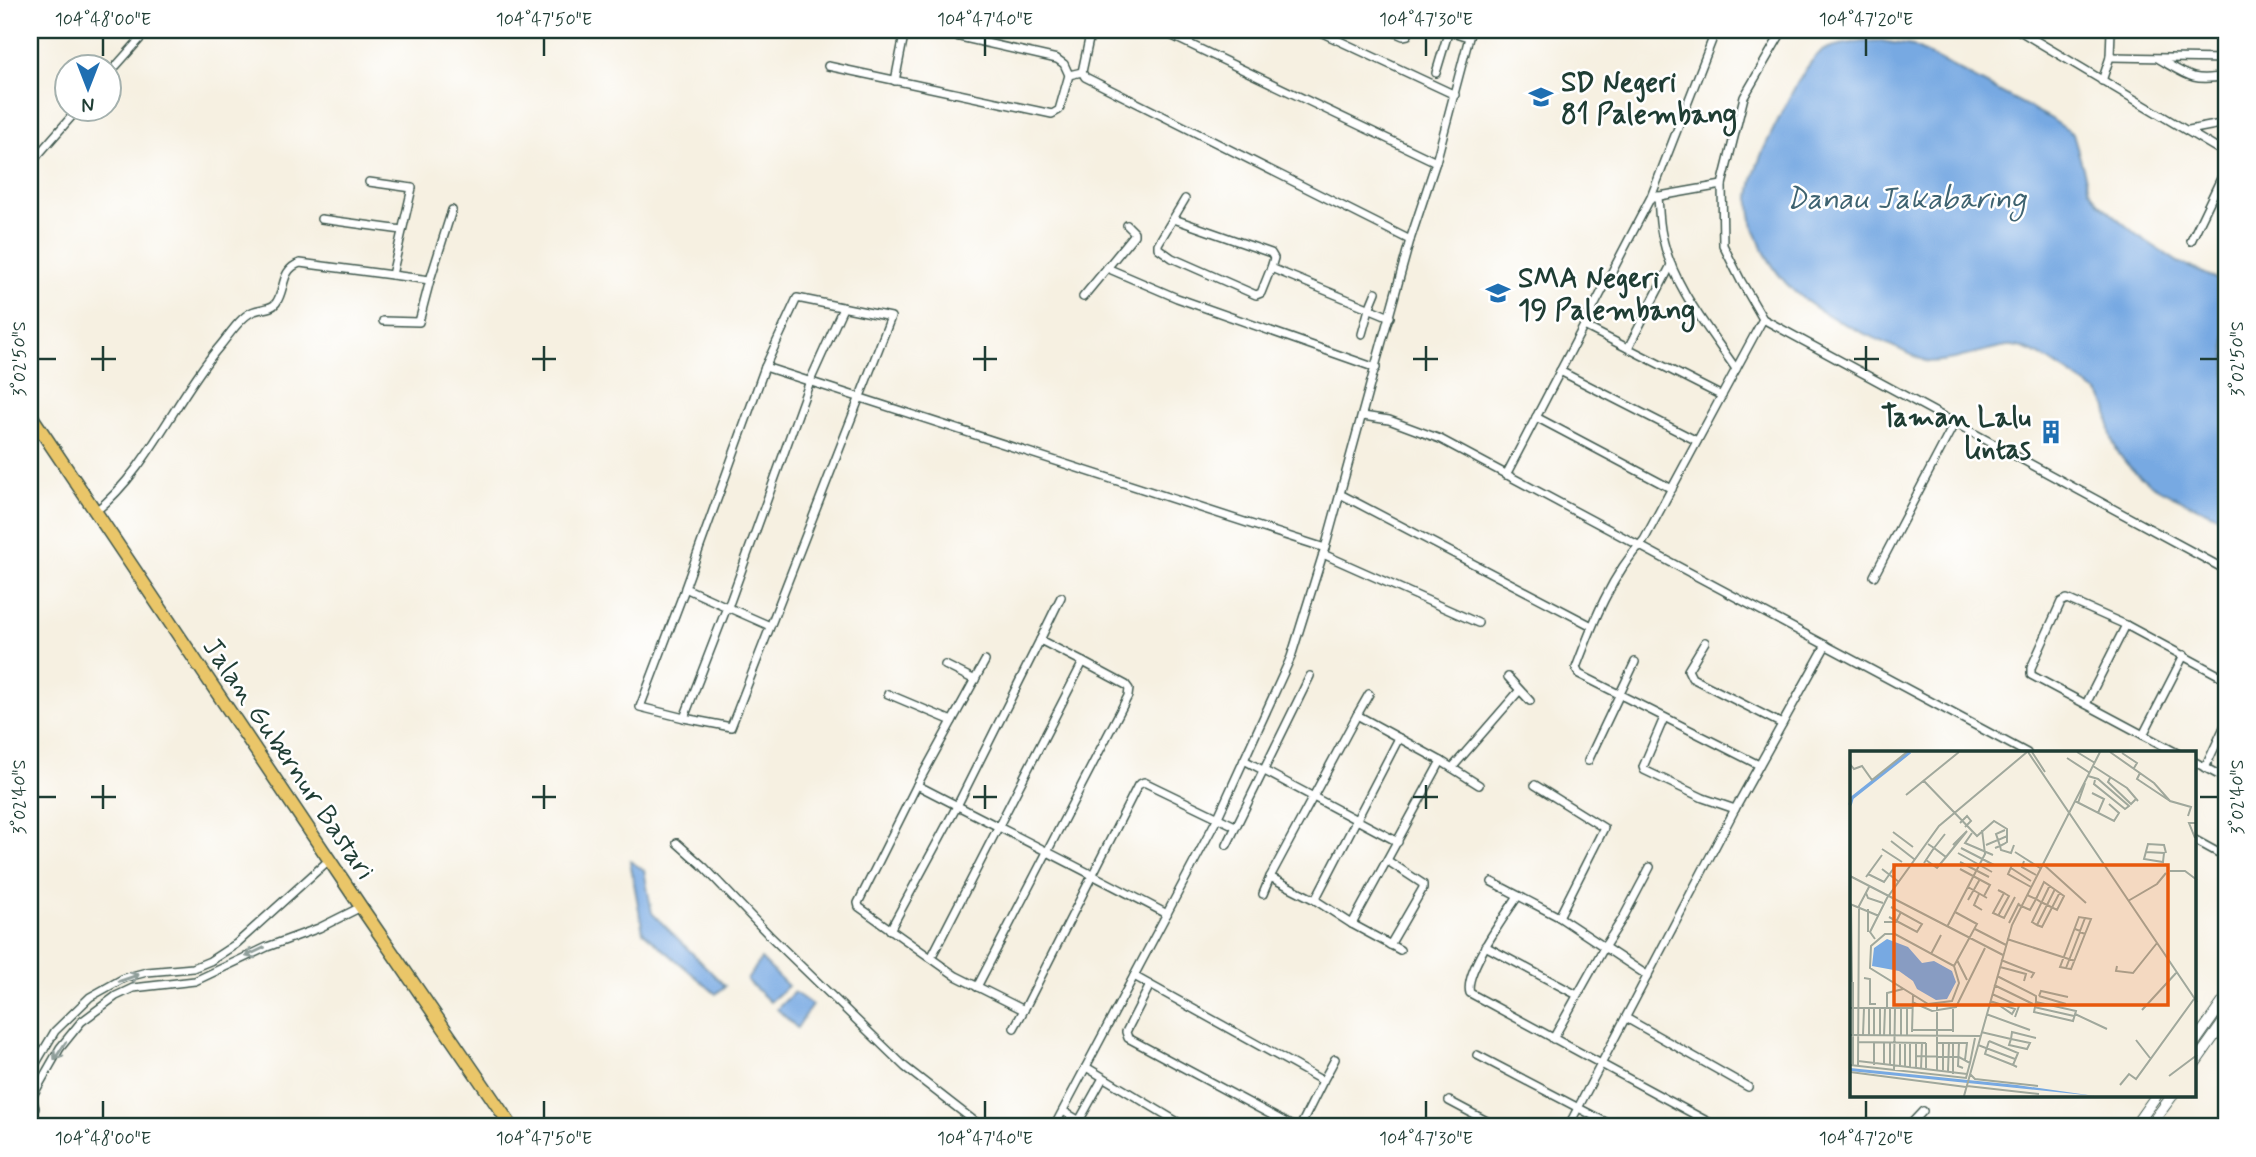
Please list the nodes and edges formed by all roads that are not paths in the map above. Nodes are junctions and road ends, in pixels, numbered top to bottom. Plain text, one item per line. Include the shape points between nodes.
1 (148, 30) edge
2 (905, 30) edge
3 (929, 30) edge
4 (1091, 30) edge
5 (1160, 30) edge
6 (1316, 30) edge
7 (1389, 30) edge
8 (1410, 30) edge
9 (1447, 30) edge
10 (1716, 30) edge
11 (1783, 30) edge
12 (2018, 30) edge
13 (2111, 30) edge
14 (1470, 34) edge
15 (2110, 57) junction
16 (2156, 57) junction
17 (122, 59) edge
18 (2226, 59) edge
19 (828, 66) dead end
20 (1082, 72) junction
21 (1436, 73) dead end
22 (1069, 75) junction
23 (2226, 76) edge
24 (895, 81) junction
25 (2102, 81) junction
26 (1455, 95) junction
27 (67, 122) edge
28 (2226, 123) edge
29 (2189, 130) junction
30 (2226, 154) edge
31 (1436, 162) junction
32 (30, 164) edge
33 (2226, 168) edge
34 (369, 182) dead end
35 (1722, 185) junction
36 (1655, 197) junction
37 (1185, 199) dead end
38 (452, 210) dead end
39 (321, 219) dead end
40 (1174, 219) junction
41 (1127, 225) dead end
42 (402, 230) junction
43 (1410, 240) junction
44 (2192, 241) dead end
45 (1671, 265) junction
46 (1107, 268) junction
47 (1271, 268) junction
48 (392, 275) junction
49 (430, 280) junction
50 (1376, 292) dead end
51 (1083, 297) dead end
52 (843, 308) junction
53 (1368, 309) junction
54 (1390, 317) junction
55 (1763, 319) junction
56 (383, 321) dead end
57 (1584, 326) junction
58 (1362, 334) dead end
59 (1628, 348) junction
60 (765, 367) junction
61 (1376, 368) junction
62 (1736, 369) junction
63 (1560, 371) junction
64 (810, 381) junction
65 (1722, 396) junction
66 (859, 397) junction
67 (30, 414) edge
68 (1363, 416) junction
69 (1536, 418) junction
70 (1955, 422) junction
71 (1697, 441) junction
72 (1506, 475) junction
73 (1672, 489) junction
74 (1340, 494) junction
75 (96, 511) junction
76 (1639, 546) junction
77 (1324, 551) junction
78 (2226, 569) edge
79 (1874, 576) dead end
80 (685, 589) junction
81 (1061, 597) dead end
82 (727, 607) junction
83 (1478, 622) dead end
84 (2126, 625) junction
85 (770, 626) junction
86 (1592, 626) junction
87 (1040, 640) junction
88 (1705, 642) dead end
89 (1826, 645) junction
90 (2184, 655) junction
91 (985, 661) dead end
92 (1083, 662) junction
93 (1635, 662) dead end
94 (945, 665) dead end
95 (1310, 676) dead end
96 (1508, 677) dead end
97 (2226, 679) edge
98 (975, 680) junction
99 (1519, 691) junction
100 (888, 694) dead end
101 (1369, 694) dead end
102 (1620, 695) junction
103 (1530, 701) dead end
104 (2086, 704) junction
105 (1357, 715) junction
106 (684, 718) junction
107 (1664, 718) junction
108 (952, 721) junction
109 (2226, 723) edge
110 (1782, 724) junction
111 (2143, 735) junction
112 (1399, 738) junction
113 (2023, 751) edge
114 (2173, 751) edge
115 (1244, 760) junction
116 (1441, 761) junction
117 (1588, 761) dead end
118 (2196, 763) edge
119 (1759, 765) junction
120 (1452, 768) junction
121 (2205, 768) junction
122 (1264, 770) junction
123 (2226, 779) edge
124 (917, 785) junction
125 (1233, 785) junction
126 (1479, 785) dead end
127 (1535, 785) dead end
128 (1250, 794) junction
129 (1312, 796) junction
130 (957, 806) junction
131 (1735, 809) junction
132 (1218, 817) junction
133 (1357, 820) junction
134 (1235, 826) junction
135 (999, 827) junction
136 (1398, 842) junction
137 (2196, 842) edge
138 (677, 843) dead end
139 (1227, 845) dead end
140 (1046, 852) junction
141 (2226, 857) edge
142 (329, 860) junction
143 (1388, 862) junction
144 (1650, 867) dead end
145 (1092, 875) junction
146 (1270, 877) junction
147 (1492, 881) dead end
148 (1263, 894) dead end
149 (1518, 896) junction
150 (1315, 900) junction
151 (361, 907) junction
152 (1167, 914) junction
153 (1559, 917) junction
154 (1352, 924) junction
155 (890, 930) junction
156 (1391, 945) junction
157 (1485, 946) junction
158 (1605, 946) junction
159 (1399, 950) dead end
160 (931, 958) junction
161 (1134, 976) junction
162 (1647, 976) junction
163 (1150, 985) junction
164 (977, 987) junction
165 (1577, 995) junction
166 (2226, 998) edge
167 (1024, 1010) junction
168 (2223, 1015) edge
169 (1626, 1018) junction
170 (1014, 1028) dead end
171 (1553, 1039) junction
172 (2196, 1041) edge
173 (1477, 1055) dead end
174 (1335, 1059) dead end
175 (2196, 1061) edge
176 (1602, 1065) junction
177 (1086, 1067) junction
178 (30, 1073) edge
179 (1103, 1077) junction
180 (1323, 1081) junction
181 (1748, 1087) dead end
182 (31, 1095) edge
183 (2155, 1098) edge
184 (2171, 1098) edge
185 (1449, 1101) dead end
186 (1578, 1108) junction
187 (1063, 1111) junction
188 (1923, 1111) dead end
189 (1079, 1121) junction
190 (30, 1122) edge
191 (1714, 1125) dead end
192 (512, 1127) edge
193 (982, 1127) edge
194 (1054, 1127) edge
195 (1090, 1127) edge
196 (1186, 1127) edge
197 (1297, 1127) edge
198 (1498, 1127) edge
199 (1568, 1127) edge
200 (1615, 1127) edge
201 (1908, 1127) edge
202 (2134, 1127) edge
203 (2149, 1127) edge

1 - 17 street
2 - 24 street
3 - 22 street via 1057,59
4 - 20 street
5 - 31 street
6 - 26 street
7 - 8 street via 1405,36
9 - 14 street
9 - 21 street
10 - 36 street
11 - 35 street via 1744,97
12 - 25 street
13 - 15 street
14 - 26 street
15 - 16 street
15 - 25 street
16 - 18 street
16 - 23 street via 2199,80
19 - 24 street
20 - 22 street
20 - 43 street
22 - 24 street via 1059,110 1052,114
25 - 29 street
26 - 31 street
27 - 32 street
28 - 29 street
29 - 30 street
31 - 43 street
33 - 44 street
34 - 42 street via 412,187
35 - 36 street
35 - 55 street via 1723,244
36 - 45 street
36 - 57 street
37 - 40 street
38 - 49 street
39 - 42 street
40 - 47 street via 1270,253 1274,258
40 - 47 street via 1158,246 1172,258 1256,295
41 - 46 street via 1134,235
42 - 48 street
43 - 54 street
45 - 59 street
45 - 62 street
46 - 51 street
46 - 61 street via 1177,298
47 - 53 street
48 - 49 street
48 - 75 street via 294,265 282,281 274,306 248,314 213,355 137,466
49 - 56 street via 419,323
50 - 53 street
52 - 60 street via 797,298
52 - 64 street
52 - 66 street via 891,317
53 - 54 street
53 - 58 street
54 - 61 street
55 - 62 street
55 - 70 street
57 - 59 street
57 - 63 street
59 - 65 street
60 - 64 street
60 - 80 street
61 - 68 street
62 - 65 street
63 - 69 street
63 - 71 street
64 - 66 street
64 - 82 street
65 - 71 street
66 - 77 street
66 - 85 street
67 - 75 highway, Jalan Gubernur Bastari
68 - 72 street via 1389,419 1440,439
68 - 74 street
69 - 72 street
69 - 73 street
70 - 78 street
70 - 79 street
71 - 73 street
72 - 76 street
73 - 76 street
74 - 77 street
74 - 86 street
75 - 142 highway, Jalan Gubernur Bastari
76 - 86 street
76 - 89 street
77 - 83 street
77 - 115 street via 1295,647
80 - 82 street
80 - 106 street via 640,707
81 - 87 street
82 - 85 street
82 - 106 street
84 - 90 street
84 - 104 street
84 - 104 street via 2067,598 2060,602 2030,672
85 - 106 street via 731,727
86 - 102 street via 1576,672
87 - 92 street
87 - 130 street
88 - 110 street via 1688,670 1692,678
89 - 110 street
89 - 113 street
90 - 97 street
90 - 111 street
91 - 98 street
92 - 135 street
92 - 140 street via 1126,685 1128,696
93 - 102 street
94 - 98 street
95 - 122 street
96 - 99 street
98 - 108 street
99 - 103 street
99 - 120 street
100 - 108 street
101 - 105 street
102 - 107 street
102 - 117 street
104 - 111 street
105 - 112 street
105 - 129 street
107 - 119 street
107 - 131 street via 1644,770
108 - 124 street
109 - 121 street
110 - 119 street
111 - 114 street
112 - 116 street
112 - 133 street
115 - 122 street
115 - 125 street
116 - 120 street
116 - 136 street
118 - 121 street
119 - 131 street
120 - 126 street
121 - 123 street
122 - 128 street
122 - 129 street
124 - 130 street
124 - 155 street via 858,903
125 - 128 street
125 - 132 street
127 - 153 street via 1604,828
128 - 134 street
129 - 133 street
129 - 146 street
130 - 135 street
130 - 155 street
131 - 162 street
132 - 134 street
132 - 145 street via 1140,782
132 - 152 street
133 - 136 street
133 - 150 street
134 - 139 street
135 - 140 street
135 - 160 street
136 - 143 street
137 - 141 street
138 - 193 street via 905,1066
140 - 145 street
140 - 164 street
142 - 151 highway, Jalan Gubernur Bastari
178 -> 142 street via 55,1031 90,997 124,978 193,968 210,961 236,944
143 - 154 street
143 - 156 street via 1423,884
144 - 158 street
145 - 152 street
145 - 167 street
146 - 148 street
146 - 150 street
147 - 149 street
149 - 153 street
149 - 157 street
150 - 154 street
151 -> 182 street via 195,981 145,986 116,996 81,1022
151 - 192 highway, Jalan Gubernur Bastari
152 - 161 street
153 - 158 street
154 - 156 street
155 - 160 street
156 - 159 street
157 - 165 street
157 - 171 street via 1468,985 1470,993
158 - 162 street
158 - 165 street
160 - 164 street
161 - 163 street
161 - 177 street
162 - 169 street
163 - 180 street
163 - 197 street via 1126,1032 1128,1038
164 - 167 street
165 - 171 street
166 - 168 street
167 - 170 street
168 - 172 street
168 - 175 street
169 - 176 street
169 - 181 street
171 - 176 street
173 - 186 street
174 - 180 street
176 - 186 street
176 - 191 street
177 - 179 street
177 - 187 street
179 - 189 street
179 - 196 street
180 - 197 street
182 - 190 street via 35,1108
183 - 202 street
184 - 203 street
185 - 198 street
186 - 199 street
186 - 200 street
187 - 189 street
187 - 194 street
188 - 201 street
189 - 195 street

